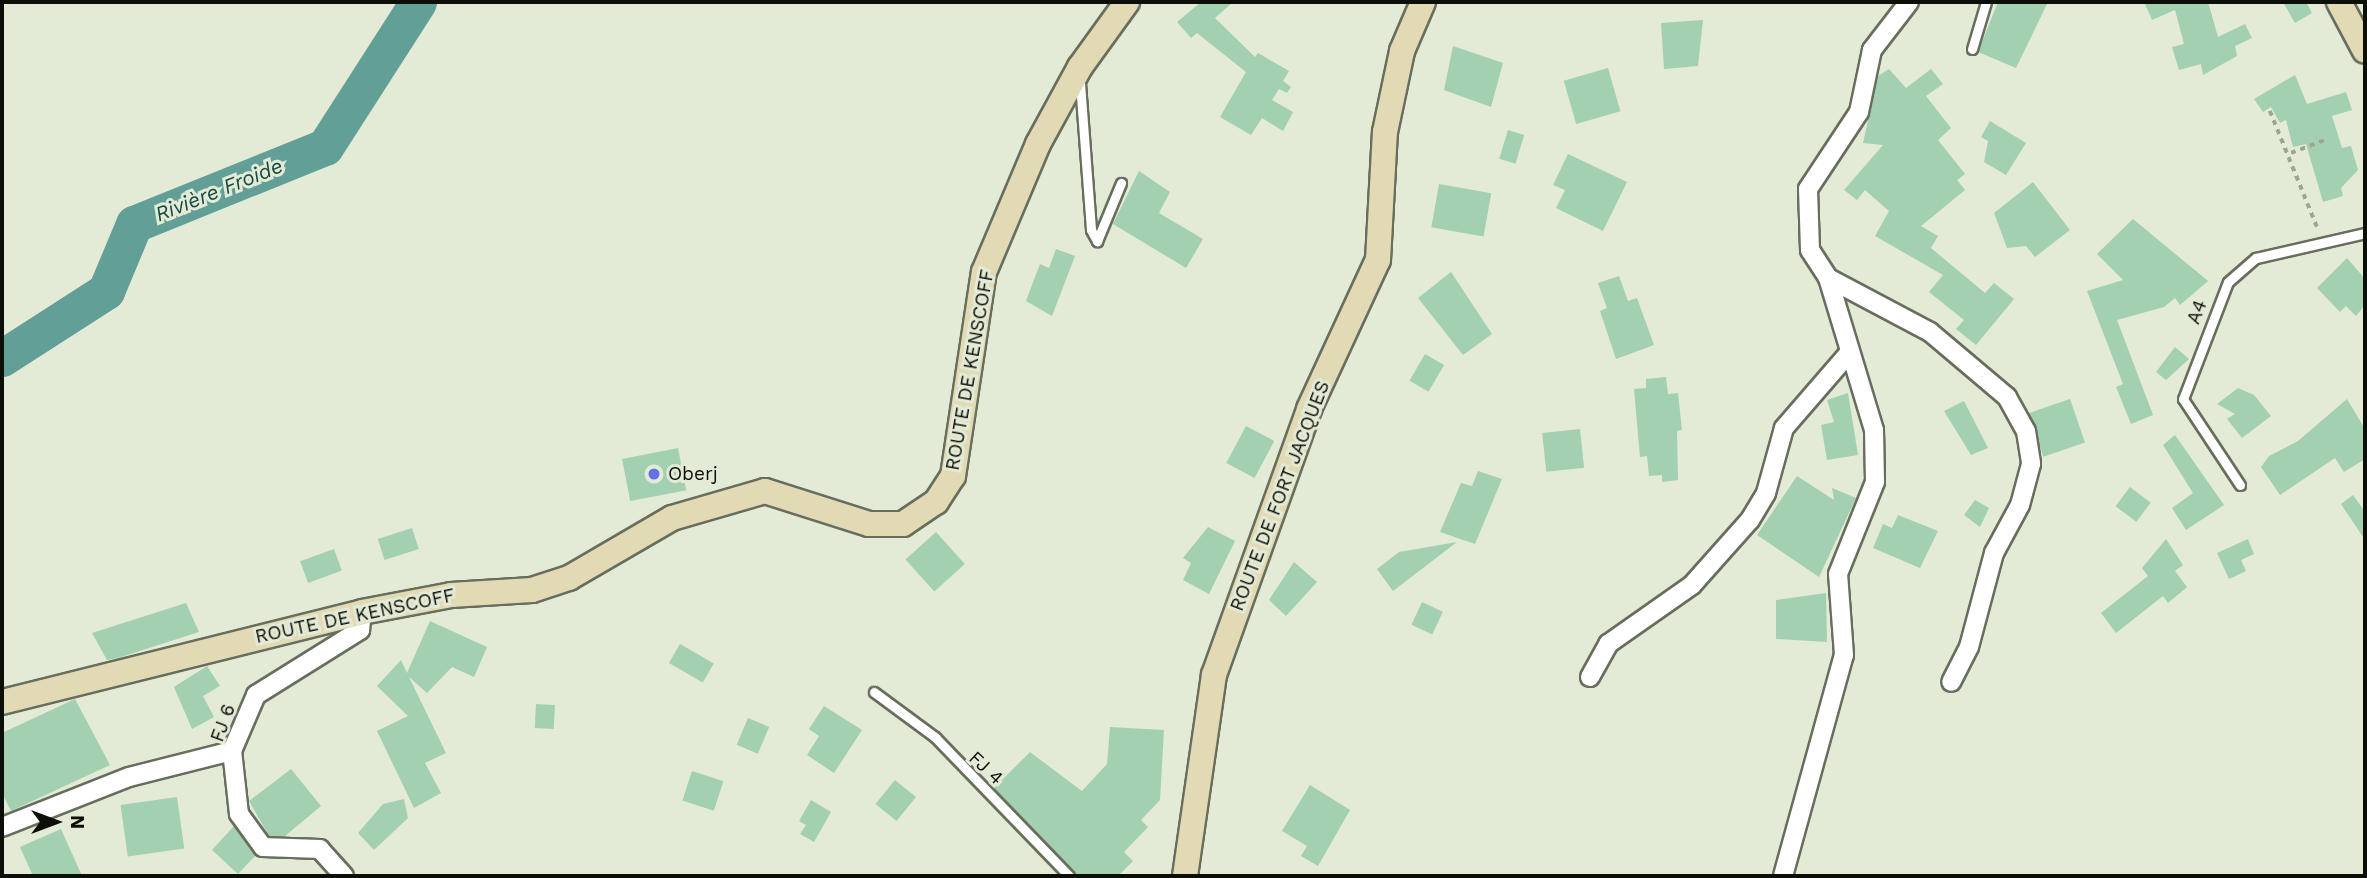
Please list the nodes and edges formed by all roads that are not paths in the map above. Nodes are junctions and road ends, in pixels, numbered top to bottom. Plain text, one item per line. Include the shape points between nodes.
1 (1127, 2) edge
2 (1423, 2) edge
3 (1909, 2) edge
4 (1986, 2) edge
5 (2339, 2) edge
6 (1972, 49) dead end
7 (2365, 51) edge
8 (1080, 67) junction
9 (1121, 183) dead end
10 (2365, 233) edge
11 (1828, 278) junction
12 (1848, 354) junction
13 (2240, 485) dead end
14 (362, 612) junction
15 (1590, 677) dead end
16 (1951, 682) dead end
17 (874, 692) dead end
18 (2, 702) edge
19 (232, 751) junction
20 (2, 827) edge
21 (344, 876) edge
22 (1069, 876) edge
23 (1185, 876) edge
24 (1783, 876) edge

1 - 8 main road, ROUTE DE KENSCOFF
2 - 23 main road, ROUTE DE FORT JACQUES via 1402,51 1385,132 1378,260 1309,409 1214,675
3 - 11 street via 1872,50 1859,112 1808,189 1810,250
4 - 6 lane
5 - 7 main road
8 - 9 lane via 1091,230 1097,241
8 - 14 main road, ROUTE DE KENSCOFF via 1038,144 984,272 953,476 936,502 903,524 869,524 765,491 672,518 569,578 532,590 452,595
10 - 13 lane, A4 via 2256,258 2228,282 2183,399
11 - 12 street
11 - 16 street via 1930,332 2007,397 2026,431 2031,464 2020,505 1994,553 1969,646
12 - 15 street via 1784,428 1766,493 1750,520 1692,585 1608,644
12 - 24 street via 1874,430 1875,482 1838,574 1844,655
14 - 18 main road, ROUTE DE KENSCOFF
14 - 19 street, FJ 6 via 360,630 256,695
17 - 22 lane, FJ 4 via 935,737
19 - 20 street via 129,777
19 - 21 street, FJ 6 via 239,814 263,847 320,849

